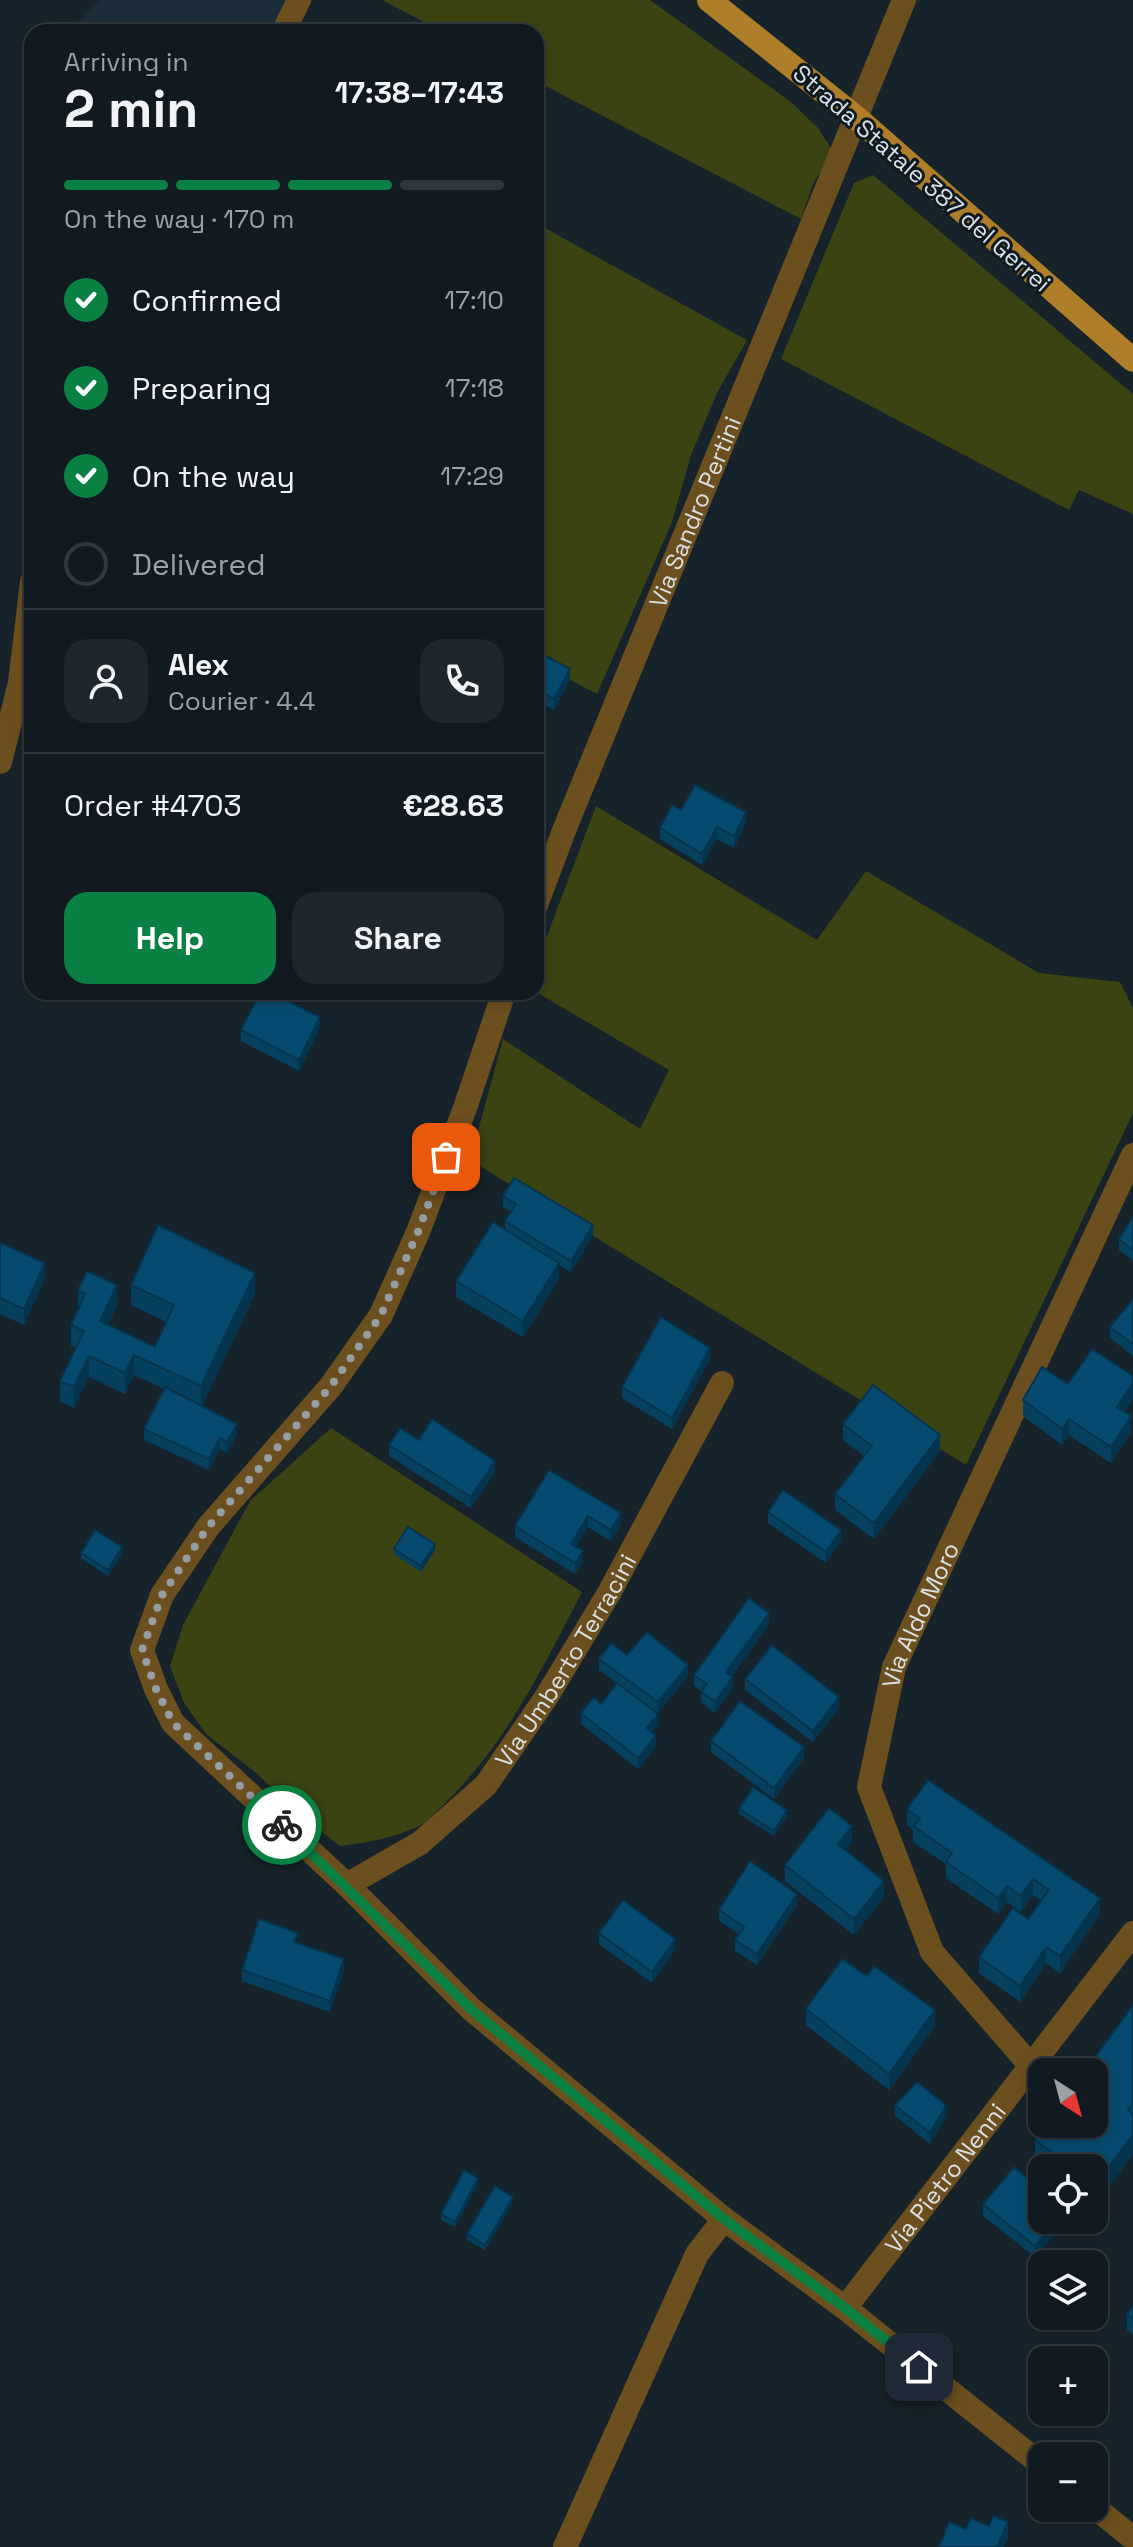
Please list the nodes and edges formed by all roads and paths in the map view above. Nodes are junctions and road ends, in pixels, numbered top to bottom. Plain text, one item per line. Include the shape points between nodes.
1 (299, 0) edge
2 (709, 0) edge
3 (904, 0) edge
4 (287, 24) edge
5 (858, 119) junction
6 (1133, 360) edge
7 (24, 649) edge
8 (0, 762) edge
9 (544, 885) edge
10 (501, 1000) edge
11 (1133, 1155) edge
12 (722, 1383) dead end
13 (347, 1885) junction
14 (1133, 1933) edge
15 (1037, 2058) edge
16 (1028, 2063) edge
17 (1028, 2070) edge
18 (724, 2219) junction
19 (845, 2308) junction
20 (1028, 2454) edge
21 (1108, 2518) edge
22 (1133, 2538) edge
23 (565, 2547) edge

1 - 4 street
2 - 5 main road, Strada Statale 387 del Gerrei
3 - 5 street, Via Sandro Pertini
5 - 6 main road, Strada Statale 387 del Gerrei
5 - 9 street, Via Sandro Pertini
7 - 8 street
10 - 13 street via 418,1232 381,1315 331,1386 208,1527 162,1595 142,1650 173,1723
11 - 16 street, Via Aldo Moro via 894,1667 869,1787 932,1952
12 - 13 street, Via Umberto Terracini via 609,1593 486,1785 420,1843
13 - 18 street via 471,2009
14 - 15 street, Via Pietro Nenni
17 - 19 street, Via Pietro Nenni
18 - 19 street
18 - 23 street via 697,2254
19 - 20 street
21 - 22 street

